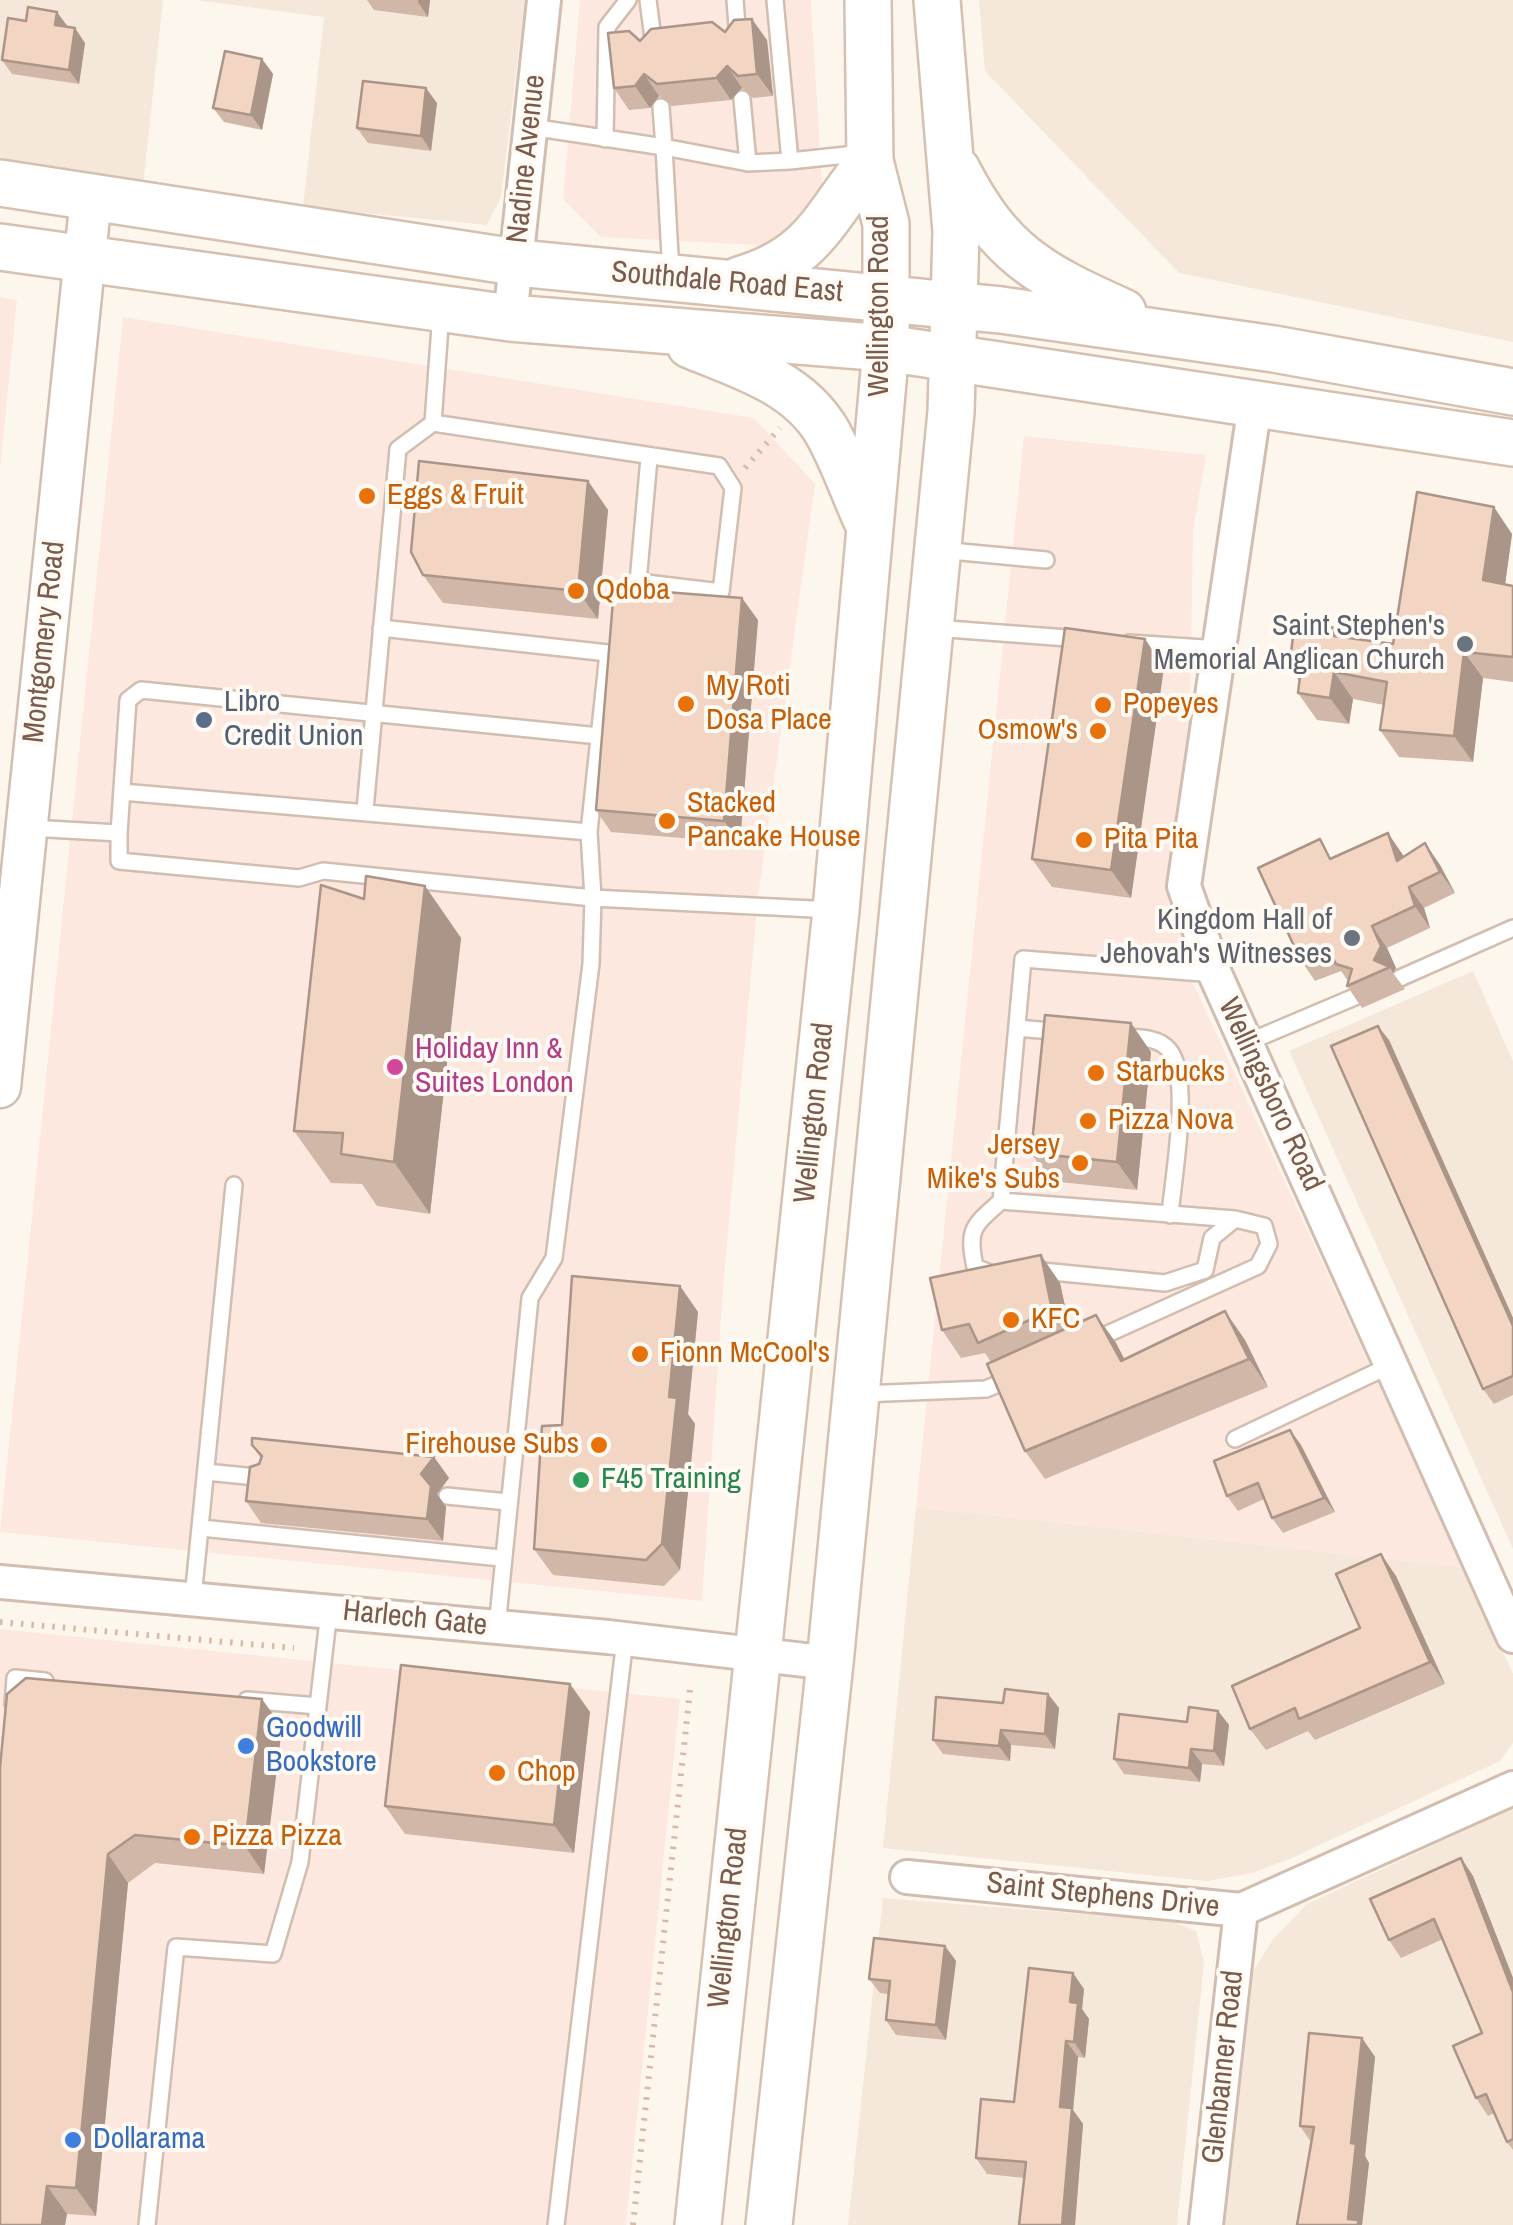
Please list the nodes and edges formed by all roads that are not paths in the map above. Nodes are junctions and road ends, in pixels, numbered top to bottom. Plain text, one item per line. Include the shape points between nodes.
1 (544, 0) edge
2 (628, 0) edge
3 (648, 0) edge
4 (734, 0) edge
5 (775, 0) edge
6 (868, 0) edge
7 (937, 0) edge
8 (738, 43) edge
9 (655, 52) edge
10 (742, 99) edge
11 (661, 107) edge
12 (530, 127) junction
13 (605, 139) junction
14 (664, 147) junction
15 (950, 155) junction
16 (870, 157) junction
17 (790, 160) junction
18 (748, 163) junction
19 (0, 183) edge
20 (91, 197) junction
21 (0, 247) edge
22 (84, 261) junction
23 (516, 262) junction
24 (671, 278) junction
25 (731, 283) junction
26 (885, 298) junction
27 (954, 305) junction
28 (442, 308) junction
29 (510, 318) junction
30 (654, 330) junction
31 (1166, 333) junction
32 (886, 348) junction
33 (951, 357) junction
34 (1513, 392) edge
35 (1255, 404) junction
36 (432, 423) junction
37 (1513, 443) edge
38 (649, 458) junction
39 (869, 524) junction
40 (938, 550) junction
41 (1046, 560) dead end
42 (381, 628) junction
43 (930, 628) junction
44 (1219, 649) junction
45 (373, 715) junction
46 (599, 736) junction
47 (122, 792) junction
48 (364, 810) junction
49 (26, 828) junction
50 (588, 832) junction
51 (119, 833) junction
52 (593, 898) junction
53 (836, 910) junction
54 (1513, 928) edge
55 (1215, 974) junction
56 (1400, 978) dead end
57 (5, 990) edge
58 (1357, 996) edge
59 (1017, 1028) junction
60 (1074, 1032) edge
61 (1113, 1036) edge
62 (1246, 1043) junction
63 (0, 1087) edge
64 (234, 1185) dead end
65 (1000, 1201) junction
66 (1170, 1214) junction
67 (1236, 1220) junction
68 (1077, 1348) edge
69 (1393, 1364) junction
70 (1022, 1373) edge
71 (786, 1386) junction
72 (854, 1395) junction
73 (1234, 1439) dead end
74 (206, 1472) junction
75 (266, 1478) edge
76 (447, 1496) dead end
77 (508, 1502) junction
78 (201, 1528) junction
79 (502, 1558) junction
80 (0, 1582) edge
81 (193, 1598) junction
82 (329, 1610) junction
83 (497, 1627) junction
84 (1513, 1636) edge
85 (625, 1639) junction
86 (756, 1654) junction
87 (830, 1663) junction
88 (72, 1684) edge
89 (223, 1698) edge
90 (318, 1706) junction
91 (6, 1710) edge
92 (10, 1728) edge
93 (1513, 1788) edge
94 (907, 1877) dead end
95 (1241, 1910) junction
96 (147, 2224) edge
97 (158, 2225) edge
98 (556, 2225) edge
99 (698, 2225) edge
100 (769, 2225) edge
101 (1206, 2225) edge

1 - 12 street, Nadine Avenue
2 - 13 lane via 607,27
3 - 9 lane
4 - 8 lane
5 - 17 lane
6 - 16 main road, Wellington Road
7 - 15 main road
10 - 18 lane
11 - 14 lane
12 - 13 lane
12 - 23 street, Nadine Avenue
13 - 14 lane
14 - 18 lane
14 - 24 lane
15 - 27 main road
15 - 31 main road via 987,224 1021,259 1048,279
16 - 17 lane
16 - 25 main road via 824,226 792,259
16 - 26 main road, Wellington Road via 886,224
17 - 18 lane
19 - 20 main road, Southdale Road East
20 - 22 street, Montgomery Road
20 - 23 main road, Southdale Road East
21 - 22 main road, Southdale Road East
22 - 28 main road, Southdale Road East
22 - 49 street, Montgomery Road
23 - 24 main road, Southdale Road East
23 - 29 street, Nadine Avenue
24 - 25 main road, Southdale Road East
25 - 26 main road, Southdale Road East
26 - 27 main road, Southdale Road East
26 - 32 main road, Wellington Road
27 - 31 main road, Southdale Road East
27 - 33 main road
28 - 29 main road, Southdale Road East
28 - 36 lane
29 - 30 main road, Southdale Road East
30 - 32 main road, Southdale Road East
30 - 39 main road via 786,387 824,427
31 - 34 main road, Southdale Road East
32 - 33 main road, Southdale Road East
32 - 39 main road, Wellington Road
33 - 35 main road, Southdale Road East
33 - 40 main road
35 - 37 main road, Southdale Road East
35 - 44 street, Wellingsboro Road
36 - 38 lane
36 - 42 lane via 398,449
38 - 38 lane via 720,466 733,488 722,592 638,582
39 - 53 main road, Wellington Road
40 - 41 lane
40 - 43 main road
42 - 45 lane
42 - 46 lane via 608,654
43 - 44 lane
43 - 72 main road
44 - 55 street, Wellingsboro Road via 1184,886
45 - 46 lane
45 - 47 lane via 141,690 128,700
45 - 48 lane
46 - 50 lane
47 - 48 lane
47 - 51 lane
48 - 50 lane
49 - 51 lane
49 - 57 street, Montgomery Road
50 - 52 lane
51 - 52 lane via 118,861
52 - 53 lane
52 - 77 lane via 561,1220 552,1268 530,1298
53 - 71 main road, Wellington Road
54 - 56 lane
55 - 59 lane via 1023,959
55 - 62 street, Wellingsboro Road
57 - 63 street, Montgomery Road
58 - 62 lane
59 - 60 lane
59 - 65 lane
61 - 66 lane via 1152,1039 1168,1048 1181,1074
62 - 69 street, Wellingsboro Road
64 - 74 lane
65 - 66 lane
65 - 67 lane via 974,1226 970,1241 975,1267 998,1276 1036,1269 1165,1283 1205,1270 1212,1238
66 - 67 lane
67 - 68 lane via 1264,1226 1269,1244 1258,1266
69 - 73 lane
69 - 84 street, Wellingsboro Road
70 - 72 lane via 986,1390
71 - 72 main road
71 - 86 main road, Wellington Road
72 - 87 main road
74 - 75 lane
74 - 78 lane
76 - 77 lane
77 - 79 lane
78 - 79 lane
78 - 81 lane
79 - 83 lane
80 - 81 street, Harlech Gate
81 - 82 street, Harlech Gate
82 - 83 street, Harlech Gate
82 - 90 lane
83 - 85 street, Harlech Gate
85 - 86 street, Harlech Gate
85 - 98 lane
86 - 87 street, Harlech Gate
86 - 99 main road, Wellington Road
87 - 100 main road
88 - 91 lane via 14,1678
89 - 90 lane
90 - 96 lane via 300,1862 272,1954 176,1947
91 - 92 lane
93 - 95 street, Saint Stephens Drive
94 - 95 street, Saint Stephens Drive
95 - 101 street, Glenbanner Road
96 - 97 lane

